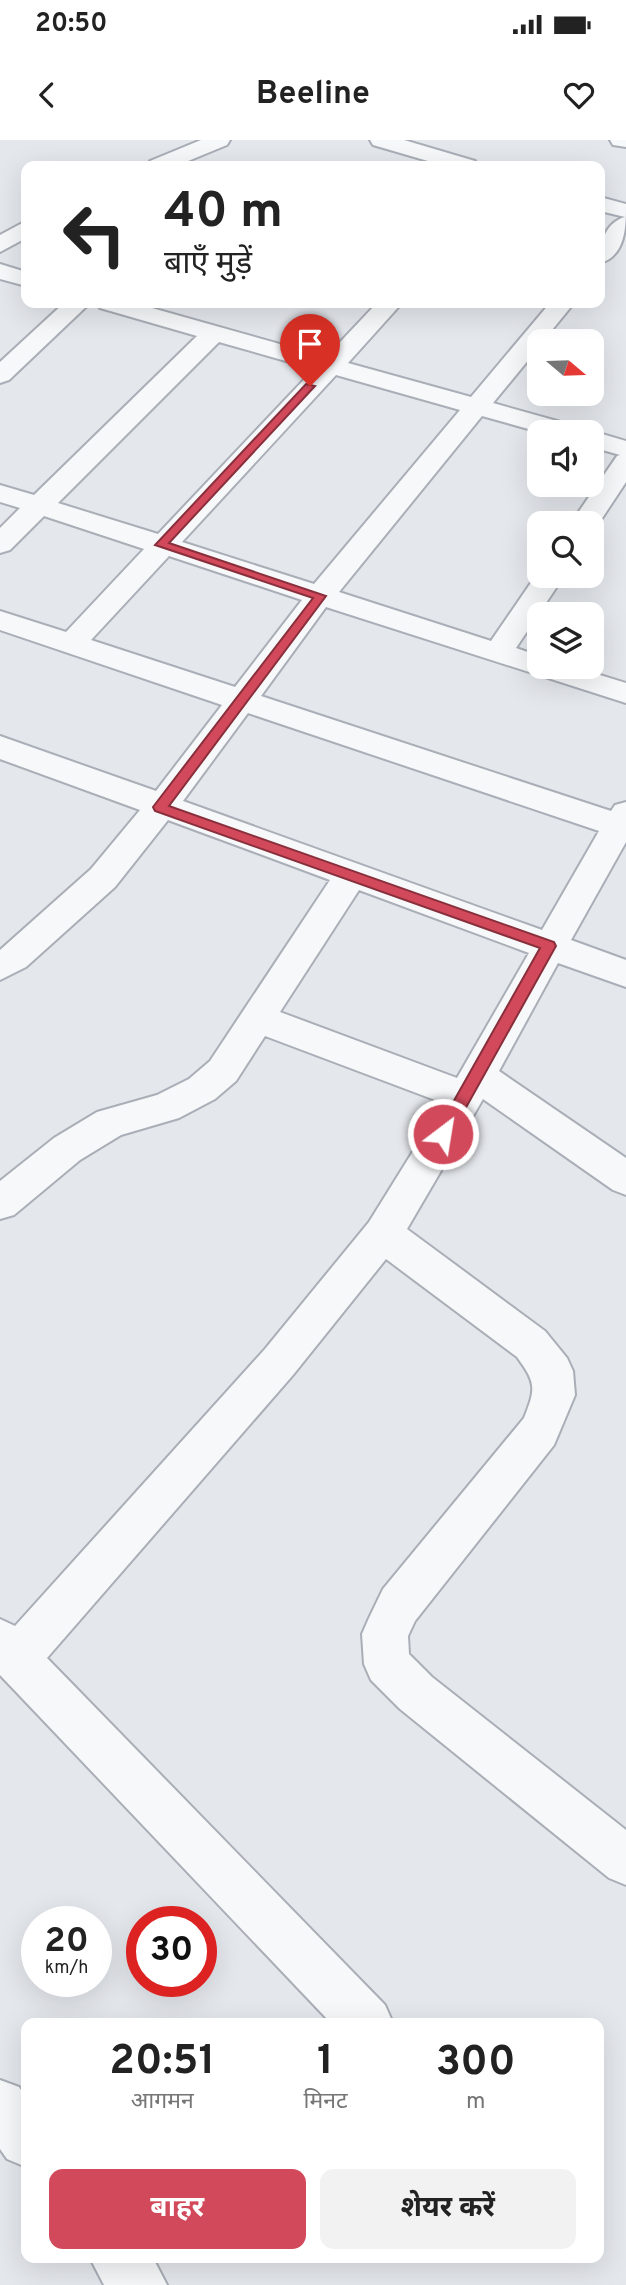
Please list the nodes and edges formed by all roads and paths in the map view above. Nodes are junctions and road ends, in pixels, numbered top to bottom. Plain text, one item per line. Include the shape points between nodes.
1 (219, 140) edge
2 (380, 140) edge
3 (170, 161) edge
4 (432, 161) edge
5 (605, 205) edge
6 (626, 211) edge
7 (626, 224) edge
8 (21, 231) edge
9 (0, 245) edge
10 (605, 250) edge
11 (0, 271) edge
12 (21, 277) edge
13 (74, 308) edge
14 (126, 308) edge
15 (184, 308) edge
16 (385, 308) edge
17 (558, 308) edge
18 (165, 319) junction
19 (214, 333) junction
20 (329, 366) junction
21 (0, 375) edge
22 (478, 408) junction
23 (527, 421) edge
24 (615, 444) edge
25 (0, 492) edge
26 (39, 505) junction
27 (590, 511) edge
28 (0, 544) edge
29 (161, 545) junction
30 (542, 588) edge
31 (320, 596) junction
32 (0, 620) edge
33 (71, 644) junction
34 (498, 653) junction
35 (527, 662) edge
36 (581, 679) edge
37 (626, 693) edge
38 (242, 701) junction
39 (0, 747) edge
40 (160, 807) junction
41 (624, 822) edge
42 (351, 875) junction
43 (549, 946) junction
44 (5, 957) edge
45 (626, 974) edge
46 (257, 1018) junction
47 (471, 1086) junction
48 (626, 1178) edge
49 (0, 1203) edge
50 (383, 1234) junction
51 (8, 1650) edge
52 (626, 1861) edge
53 (363, 2018) edge
54 (0, 2106) edge
55 (21, 2133) edge
56 (122, 2263) edge
57 (139, 2285) edge

1 - 3 street
2 - 4 street
5 - 6 street
7 - 10 street
8 - 9 street
11 - 12 street
13 - 21 street
14 - 18 street
15 - 18 street
16 - 20 street
17 - 22 street
18 - 19 street
19 - 20 street
19 - 26 street
20 - 22 street
20 - 29 street
22 - 23 street
22 - 31 street
24 - 27 street
25 - 26 street
26 - 28 street
26 - 29 street
29 - 31 street
29 - 33 street
30 - 34 street
31 - 34 street
31 - 38 street
32 - 33 street
33 - 38 street
34 - 35 street
36 - 37 street
38 - 40 street
38 - 41 street
39 - 40 street
40 - 42 street
40 - 44 street via 103,878
41 - 43 street
42 - 43 street
42 - 46 street
43 - 45 street
43 - 47 street
46 - 47 street
46 - 49 street via 223,1071 202,1088 166,1107 110,1123 67,1149
47 - 48 street
47 - 50 street
50 - 51 street via 279,1362
50 - 52 street via 531,1343 552,1371 554,1395 539,1431 399,1605 385,1634 387,1664 416,1693
51 - 53 street
54 - 55 street
56 - 57 street

